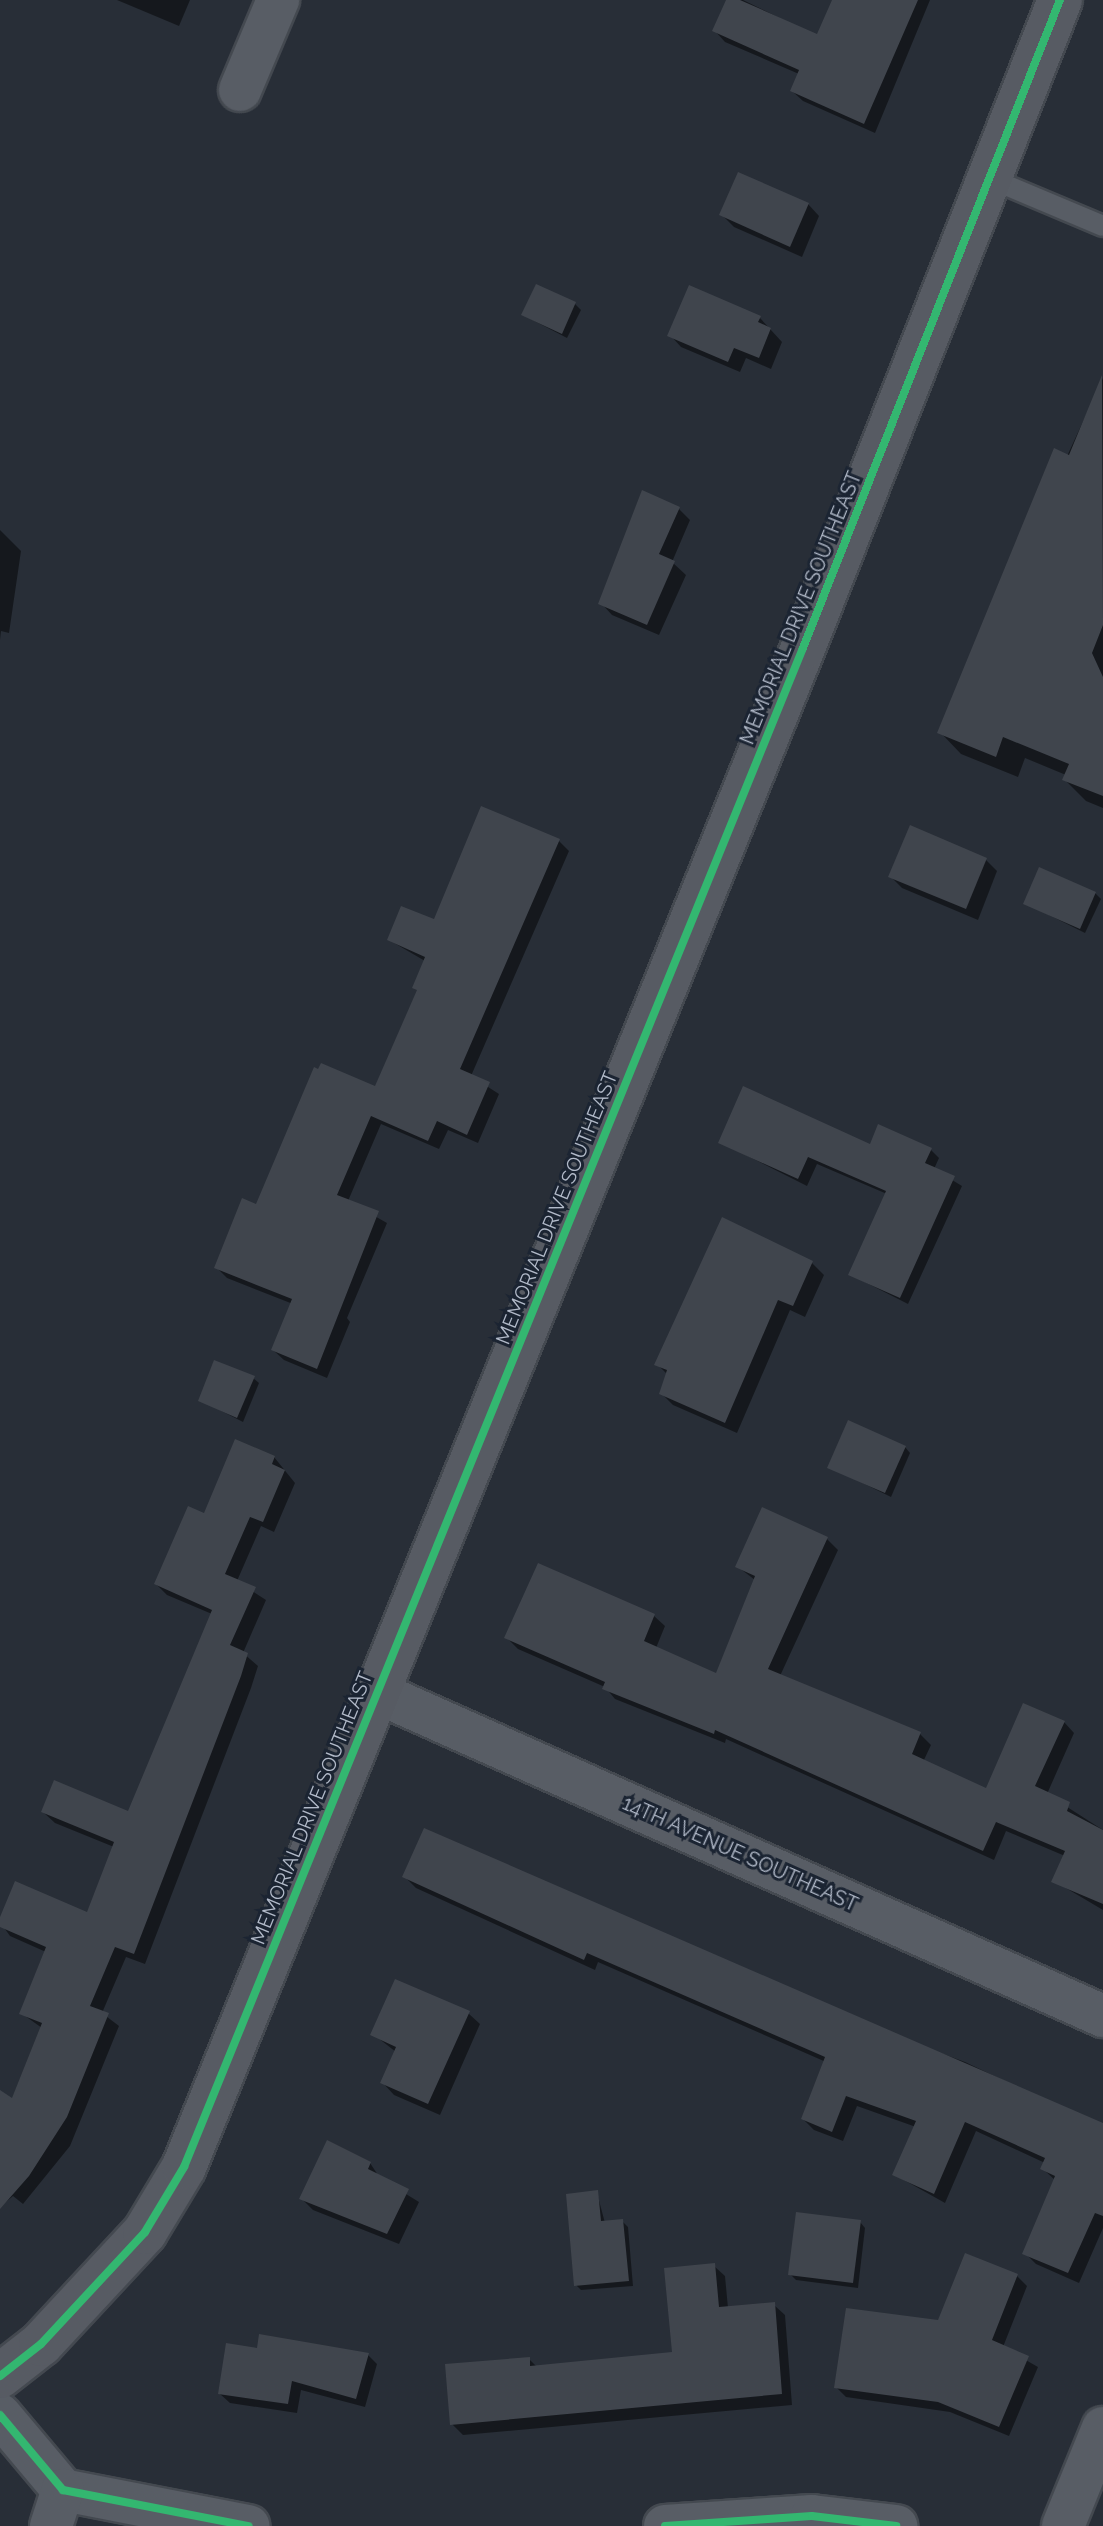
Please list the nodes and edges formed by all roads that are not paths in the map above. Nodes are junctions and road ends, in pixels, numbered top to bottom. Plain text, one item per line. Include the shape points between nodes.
1 (278, 0) edge
2 (1060, 0) edge
3 (240, 90) dead end
4 (989, 178) junction
5 (1103, 226) edge
6 (376, 1692) junction
7 (1103, 2016) edge
8 (0, 2376) edge
9 (0, 2415) edge
10 (1103, 2428) edge
11 (57, 2508) edge
12 (249, 2526) edge
13 (665, 2526) edge
14 (896, 2526) edge
15 (1063, 2526) edge

1 - 3 street
2 - 4 street, MEMORIAL DRIVE SOUTHEAST
4 - 5 lane
4 - 6 street, MEMORIAL DRIVE SOUTHEAST
6 - 7 street, 14TH AVENUE SOUTHEAST
6 - 8 street, MEMORIAL DRIVE SOUTHEAST via 184,2167 145,2232 41,2344
9 - 11 street
10 - 15 street
11 - 12 street
13 - 14 street via 812,2516

